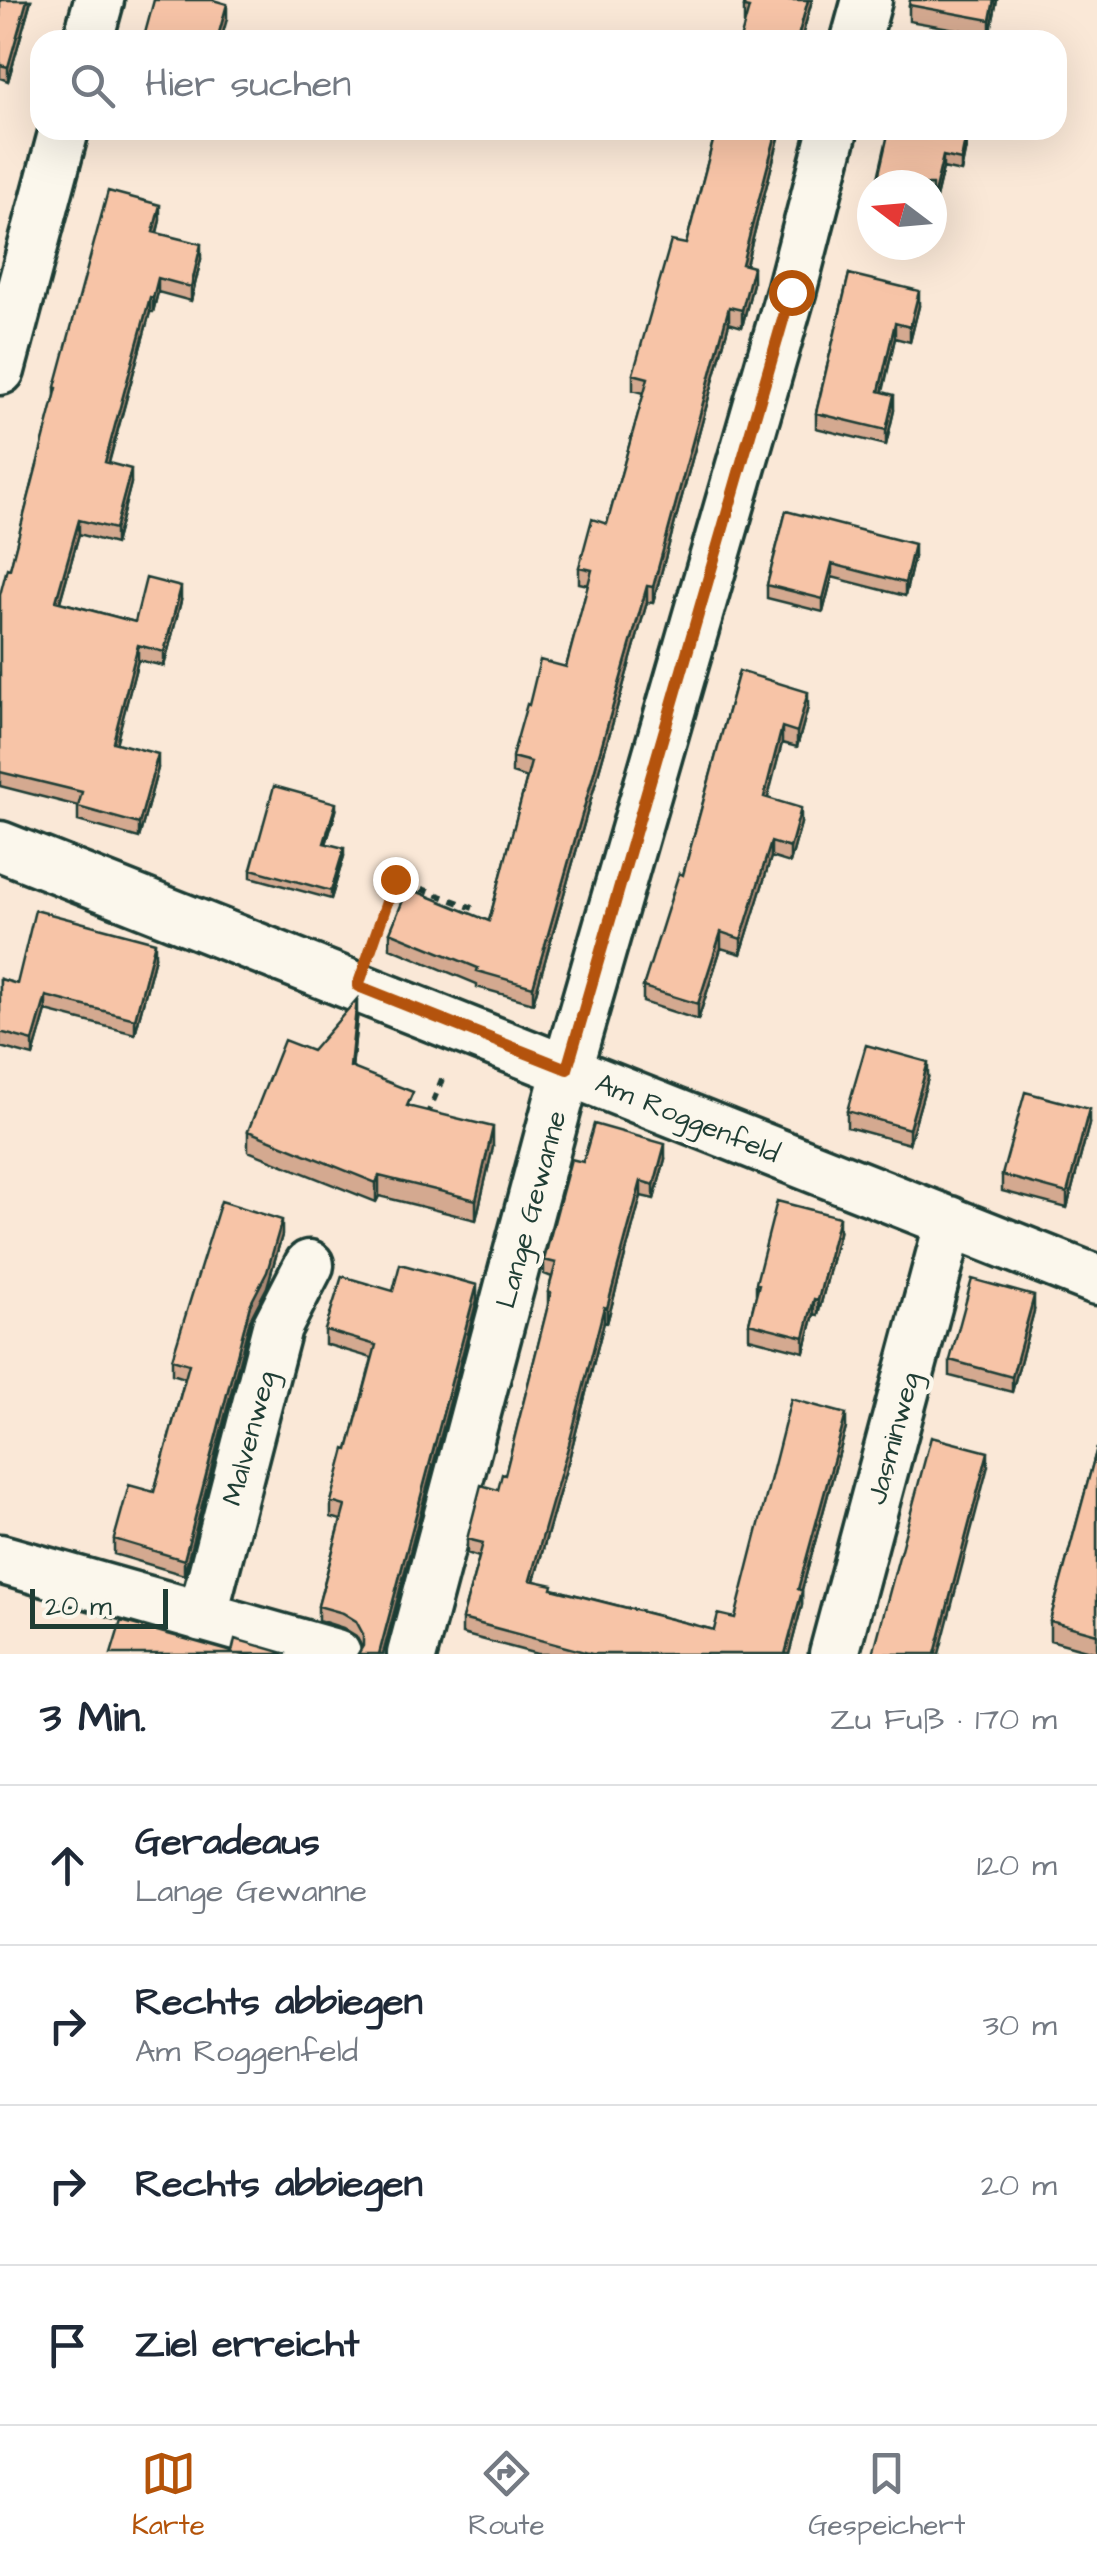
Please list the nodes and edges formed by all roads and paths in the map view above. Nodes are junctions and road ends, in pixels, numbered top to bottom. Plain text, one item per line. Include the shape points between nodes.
1 (99, 0) edge
2 (867, 0) edge
3 (91, 30) edge
4 (859, 30) edge
5 (61, 140) edge
6 (830, 140) edge
7 (0, 370) edge
8 (0, 846) edge
9 (473, 908) dead end
10 (358, 986) junction
11 (463, 1028) junction
12 (567, 1069) junction
13 (426, 1118) edge
14 (950, 1221) junction
15 (309, 1265) dead end
16 (1097, 1280) edge
17 (0, 1559) edge
18 (202, 1617) junction
19 (336, 1654) edge
20 (412, 1654) edge
21 (834, 1654) edge

1 - 3 street
2 - 4 street
5 - 7 street
6 - 12 street, Lange Gewanne
8 - 10 street, Am Roggenfeld
9 - 10 path via 395,879
10 - 11 street, Am Roggenfeld
11 - 12 street, Am Roggenfeld
11 - 13 path
12 - 14 street, Am Roggenfeld
12 - 20 street, Lange Gewanne
14 - 16 street, Am Roggenfeld
14 - 21 street, Jasminweg
15 - 18 street, Malvenweg via 276,1327
17 - 18 street
18 - 19 street

